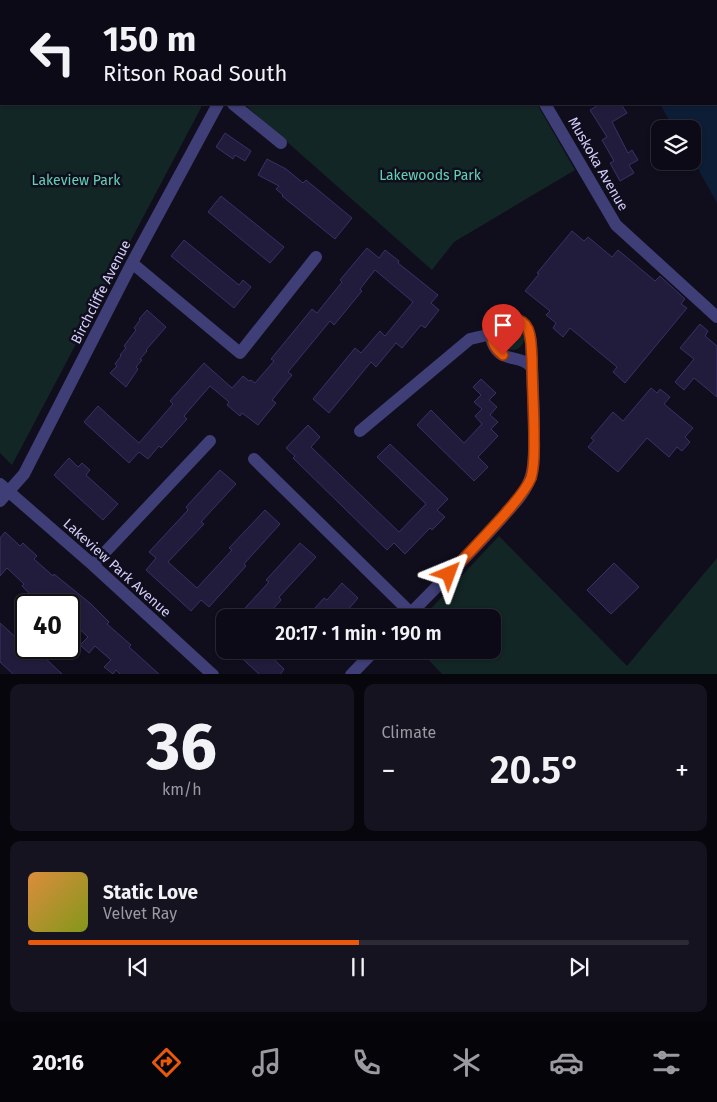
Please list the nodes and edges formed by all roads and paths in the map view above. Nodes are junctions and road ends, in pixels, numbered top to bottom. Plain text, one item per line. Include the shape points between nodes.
1 (217, 105) edge
2 (234, 105) edge
3 (546, 105) edge
4 (281, 143) dead end
5 (316, 257) dead end
6 (132, 263) junction
7 (717, 317) edge
8 (492, 334) junction
9 (532, 368) junction
10 (360, 431) dead end
11 (210, 441) dead end
12 (254, 459) dead end
13 (3, 493) edge
14 (93, 566) junction
15 (402, 609) edge
16 (414, 609) edge
17 (366, 659) edge
18 (213, 674) edge
19 (351, 674) edge

1 - 6 street, Birchcliffe Avenue
2 - 4 street
3 - 7 street, Muskoka Avenue via 616,224
5 - 6 street via 240,352
6 - 13 street, Birchcliffe Avenue via 24,474
8 - 9 street via 496,350 526,361
8 - 9 street via 494,328 505,320 515,319 525,324 530,336
8 - 10 street via 470,339
9 - 16 street via 534,465 526,487 488,534
11 - 14 street
12 - 15 street
13 - 14 street, Lakeview Park Avenue
14 - 18 street, Lakeview Park Avenue
17 - 19 street

